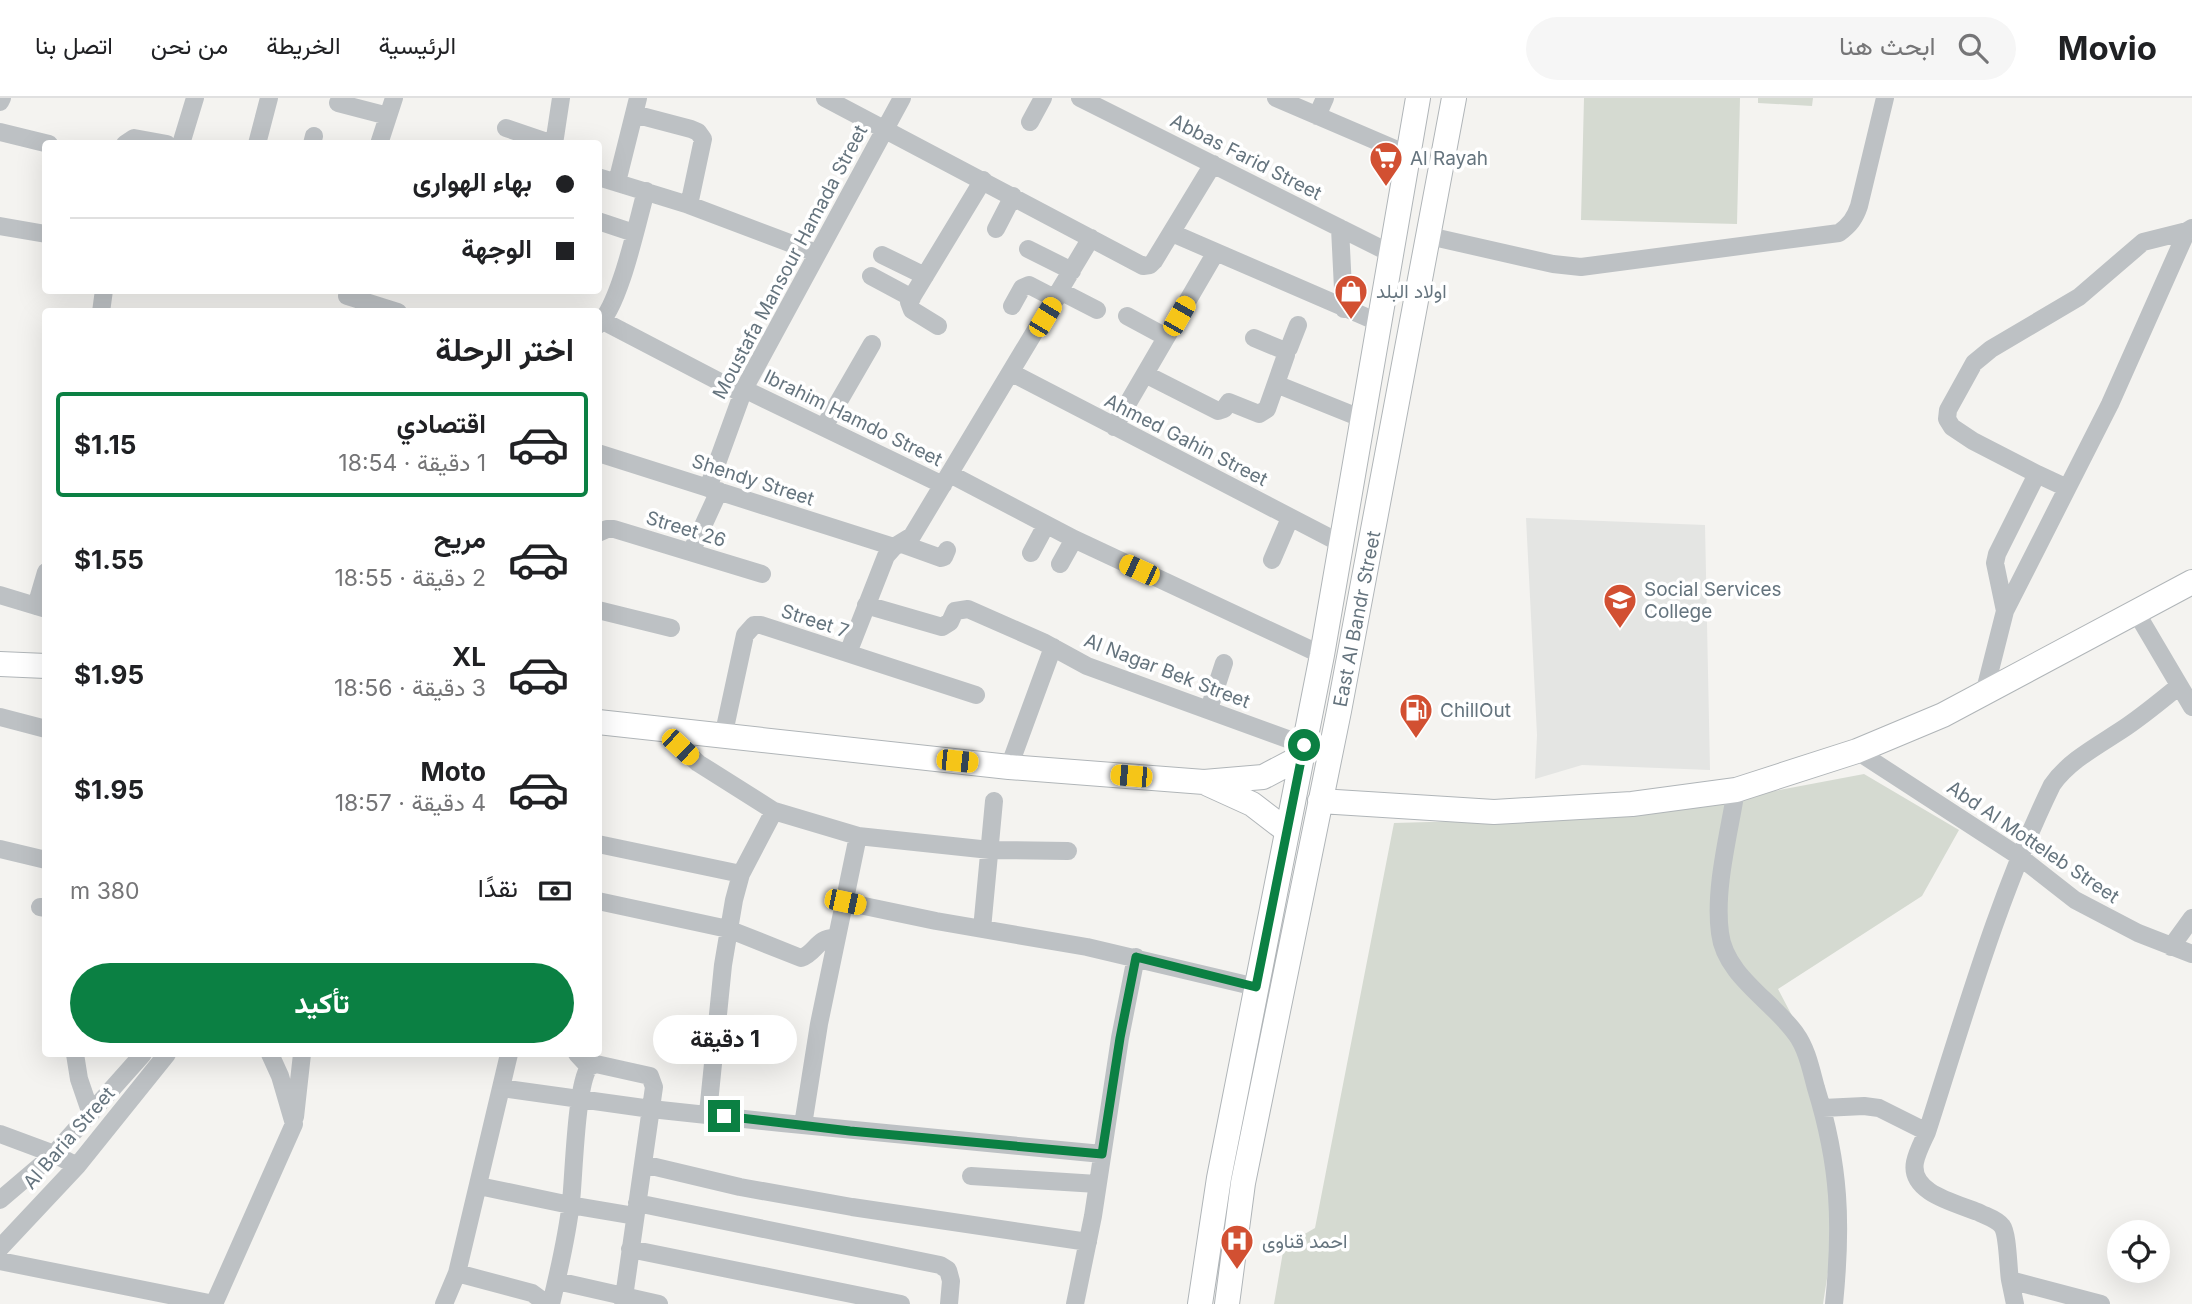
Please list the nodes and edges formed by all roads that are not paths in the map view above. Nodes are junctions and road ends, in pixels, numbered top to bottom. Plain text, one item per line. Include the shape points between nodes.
1 (195, 98) edge
2 (269, 98) edge
3 (394, 98) edge
4 (561, 98) edge
5 (825, 98) edge
6 (902, 98) edge
7 (1043, 98) edge
8 (1080, 98) edge
9 (1276, 98) edge
10 (1325, 98) edge
11 (1418, 98) edge
12 (1454, 98) edge
13 (1885, 98) edge
14 (338, 103) dead end
15 (636, 106) edge
16 (388, 116) junction
17 (1317, 116) junction
18 (1030, 122) dead end
19 (506, 128) dead end
20 (884, 129) junction
21 (0, 132) edge
22 (128, 140) edge
23 (149, 140) edge
24 (182, 140) edge
25 (258, 140) edge
26 (380, 140) edge
27 (542, 140) edge
28 (555, 140) edge
29 (42, 142) edge
30 (1409, 155) junction
31 (1213, 164) junction
32 (602, 178) edge
33 (983, 180) junction
34 (617, 181) junction
35 (646, 191) junction
36 (1013, 197) junction
37 (688, 205) junction
38 (602, 221) edge
39 (0, 226) edge
40 (1340, 228) junction
41 (996, 229) dead end
42 (2189, 229) edge
43 (42, 233) edge
44 (634, 233) junction
45 (1172, 233) junction
46 (1429, 236) junction
47 (1091, 238) junction
48 (1028, 249) dead end
49 (1216, 252) junction
50 (816, 253) junction
51 (1392, 254) junction
52 (882, 255) dead end
53 (1072, 271) junction
54 (870, 275) dead end
55 (925, 276) junction
56 (1058, 295) junction
57 (912, 298) junction
58 (346, 299) edge
59 (1012, 306) dead end
60 (384, 308) edge
61 (1344, 309) junction
62 (1097, 310) dead end
63 (1127, 316) dead end
64 (602, 321) edge
65 (602, 323) edge
66 (1380, 323) junction
67 (1298, 325) dead end
68 (939, 326) dead end
69 (1166, 337) junction
70 (1254, 338) dead end
71 (872, 344) dead end
72 (1285, 352) junction
73 (1012, 373) junction
74 (1145, 374) junction
75 (1276, 384) junction
76 (742, 391) junction
77 (1363, 419) junction
78 (1114, 427) junction
79 (824, 428) junction
80 (602, 454) edge
81 (2037, 474) junction
82 (947, 479) junction
83 (2067, 488) junction
84 (714, 490) junction
85 (1290, 518) junction
86 (1046, 525) junction
87 (602, 531) edge
88 (1074, 539) junction
89 (1340, 543) junction
90 (898, 545) junction
91 (947, 550) dead end
92 (691, 552) junction
93 (1031, 553) dead end
94 (1272, 560) dead end
95 (1060, 564) dead end
96 (762, 574) dead end
97 (2192, 582) edge
98 (0, 596) edge
99 (866, 605) junction
100 (41, 607) edge
101 (602, 611) edge
102 (2005, 611) junction
103 (2136, 612) junction
104 (671, 628) dead end
105 (1053, 647) junction
106 (848, 653) junction
107 (1322, 655) junction
108 (1224, 663) dead end
109 (0, 664) edge
110 (42, 666) edge
111 (1984, 694) junction
112 (976, 695) dead end
113 (2188, 698) edge
114 (1209, 709) junction
115 (0, 718) edge
116 (602, 722) edge
117 (42, 728) edge
118 (662, 730) junction
119 (723, 737) junction
120 (1302, 751) junction
121 (1857, 751) junction
122 (1009, 766) junction
123 (1204, 782) junction
124 (1736, 790) junction
125 (994, 801) dead end
126 (1320, 802) junction
127 (774, 811) junction
128 (1286, 830) junction
129 (858, 836) junction
130 (602, 845) edge
131 (0, 849) edge
132 (990, 850) junction
133 (1068, 851) dead end
134 (2020, 857) junction
135 (42, 859) edge
136 (741, 874) junction
137 (602, 902) edge
138 (845, 902) junction
139 (2192, 918) edge
140 (728, 929) junction
141 (982, 929) junction
142 (835, 939) junction
143 (2171, 947) junction
144 (2192, 954) edge
145 (1136, 957) junction
146 (1256, 987) junction
147 (75, 1057) edge
148 (140, 1057) edge
149 (165, 1057) edge
150 (271, 1057) edge
151 (302, 1057) edge
152 (508, 1057) edge
153 (583, 1060) edge
154 (501, 1088) junction
155 (581, 1098) junction
156 (1823, 1108) junction
157 (651, 1109) junction
158 (708, 1113) junction
159 (91, 1114) junction
160 (294, 1124) junction
161 (803, 1125) junction
162 (1927, 1132) junction
163 (0, 1134) edge
164 (54, 1154) junction
165 (1102, 1154) junction
166 (643, 1164) junction
167 (77, 1166) junction
168 (971, 1176) dead end
169 (1097, 1184) junction
170 (479, 1186) junction
171 (0, 1200) edge
172 (570, 1205) junction
173 (636, 1210) junction
174 (1088, 1242) junction
175 (0, 1248) edge
176 (631, 1249) junction
177 (0, 1261) edge
178 (457, 1273) junction
179 (2010, 1280) junction
180 (557, 1281) junction
181 (623, 1301) edge
182 (214, 1304) edge
183 (444, 1304) edge
184 (549, 1304) edge
185 (659, 1304) edge
186 (901, 1304) edge
187 (949, 1304) edge
188 (1075, 1304) edge
189 (1200, 1304) edge
190 (1227, 1304) edge
191 (1834, 1304) edge
192 (2015, 1304) edge
193 (2101, 1304) edge

1 - 24 street
2 - 25 street
3 - 16 street
4 - 28 street
5 - 20 street
6 - 20 street, Moustafa Mansour Hamada Street
7 - 18 street
8 - 31 street, Abbas Farid Street
9 - 17 street
10 - 17 street
11 - 30 main road, East Al Bandr Street
12 - 46 main road, East Al Bandr Street
13 - 46 street via 1860,206 1856,217 1839,233 1581,267
14 - 16 street
15 - 34 street
15 - 37 street via 698,132 702,139
16 - 26 street
17 - 30 street
19 - 27 street
20 - 33 street
20 - 50 street, Moustafa Mansour Hamada Street
21 - 29 street
22 - 23 street
30 - 51 main road, East Al Bandr Street
31 - 40 street, Abbas Farid Street
31 - 45 street
32 - 34 street
33 - 36 street
33 - 55 street
34 - 35 street
35 - 37 street
35 - 44 street
36 - 41 street
36 - 47 street
37 - 50 street
38 - 44 street
39 - 43 street
40 - 51 street, Abbas Farid Street
40 - 61 street
42 - 81 street via 2143,242 2079,297 1973,363 1948,410 1952,428
42 - 83 street
44 - 64 street via 619,286
45 - 47 street via 1154,261 1143,266
45 - 49 street
46 - 126 main road, East Al Bandr Street
47 - 53 street
48 - 53 street
49 - 61 street
49 - 69 street
50 - 76 street, Moustafa Mansour Hamada Street
51 - 66 main road, East Al Bandr Street
52 - 55 street
53 - 56 street
54 - 57 street
55 - 57 street
56 - 59 street via 1029,285 1022,288
56 - 62 street
56 - 73 street
57 - 68 street via 912,310
58 - 60 street
61 - 66 street
63 - 69 street
65 - 76 street, Ibrahim Hamdo Street
66 - 77 main road, East Al Bandr Street
67 - 72 street
69 - 74 street
70 - 72 street
71 - 79 street
72 - 75 street
73 - 78 street, Ahmed Gahin Street
73 - 82 street
74 - 75 street via 1218,411 1229,402 1259,414 1267,409
74 - 78 street
75 - 77 street
76 - 79 street, Ibrahim Hamdo Street
76 - 84 street, Moustafa Mansour Hamada Street
77 - 89 main road, East Al Bandr Street
78 - 85 street, Ahmed Gahin Street
79 - 82 street, Ibrahim Hamdo Street
80 - 84 street, Shendy Street
81 - 83 street
81 - 102 street via 1997,554
82 - 86 street, Ibrahim Hamdo Street
82 - 90 street via 912,536
83 - 102 street
84 - 90 street, Shendy Street
84 - 92 street, Moustafa Mansour Hamada Street
85 - 89 street, Ahmed Gahin Street
85 - 94 street
86 - 88 street, Ibrahim Hamdo Street
86 - 93 street
87 - 92 street, Street 26 via 614,530
88 - 95 street
88 - 107 street, Ibrahim Hamdo Street
89 - 107 main road, East Al Bandr Street
90 - 91 street, Shendy Street via 941,558
90 - 99 street via 886,556
92 - 96 street, Street 26
97 - 103 main road
98 - 100 street
99 - 105 street, Al Nagar Bek Street via 942,627 963,608
99 - 106 street
101 - 104 street
102 - 111 street
103 - 111 main road
103 - 113 street
105 - 114 street, Al Nagar Bek Street via 1087,666
105 - 122 street
106 - 112 street, Street 7
106 - 119 street, Street 7 via 761,625 748,629
107 - 120 main road, East Al Bandr Street
108 - 114 street
109 - 110 main road
111 - 121 main road
113 - 134 street via 2059,775
114 - 120 street, Al Nagar Bek Street
115 - 117 street
116 - 118 main road
118 - 119 main road
118 - 127 street via 698,763
119 - 122 main road
120 - 123 main road via 1263,776
120 - 128 main road, East Al Bandr Street
121 - 124 main road
121 - 134 street, Abd Al Motteleb Street
122 - 123 main road
123 - 128 main road via 1252,804
124 - 126 main road via 1632,804 1494,812
124 - 156 street via 1723,871 1720,935 1728,957 1800,1040
125 - 132 street
126 - 190 main road, East Al Bandr Street via 1243,1183
127 - 129 street
127 - 136 street
128 - 146 main road, East Al Bandr Street
129 - 132 street
129 - 138 street
130 - 136 street
131 - 135 street
132 - 133 street
132 - 141 street
134 - 143 street, Abd Al Motteleb Street via 2075,901
134 - 162 street via 1994,920
136 - 140 street
137 - 140 street
138 - 141 street
138 - 142 street
139 - 143 street
140 - 142 street via 801,958 821,940
140 - 158 street
141 - 145 street
142 - 161 street
143 - 144 street, Abd Al Motteleb Street
145 - 146 street
145 - 165 street
146 - 189 main road, East Al Bandr Street
147 - 159 street
148 - 159 street, Al Baria Street
149 - 167 street, Al Baria Street
150 - 160 street
151 - 160 street
152 - 154 street
153 - 155 street
153 - 157 street via 650,1076 654,1087
154 - 155 street
154 - 170 street
155 - 157 street
155 - 172 street
156 - 162 street via 1879,1108
156 - 191 street via 1836,1173 1840,1225
157 - 158 street
157 - 166 street
158 - 161 street
159 - 164 street, Al Baria Street
160 - 182 street
161 - 165 street
162 - 179 street via 1915,1161 1919,1183 2002,1226
163 - 164 street
164 - 167 street
164 - 171 street, Al Baria Street
165 - 169 street
166 - 173 street
166 - 174 street via 852,1207
167 - 175 street, Al Baria Street
168 - 169 street
169 - 174 street
170 - 172 street
170 - 178 street
172 - 173 street
172 - 180 street
173 - 176 street
173 - 187 street via 940,1265 948,1270 951,1281
174 - 188 street
176 - 181 street
176 - 186 street
177 - 182 street
178 - 183 street
178 - 184 street via 532,1293
179 - 192 street
179 - 193 street
180 - 181 street
180 - 184 street
181 - 185 street

